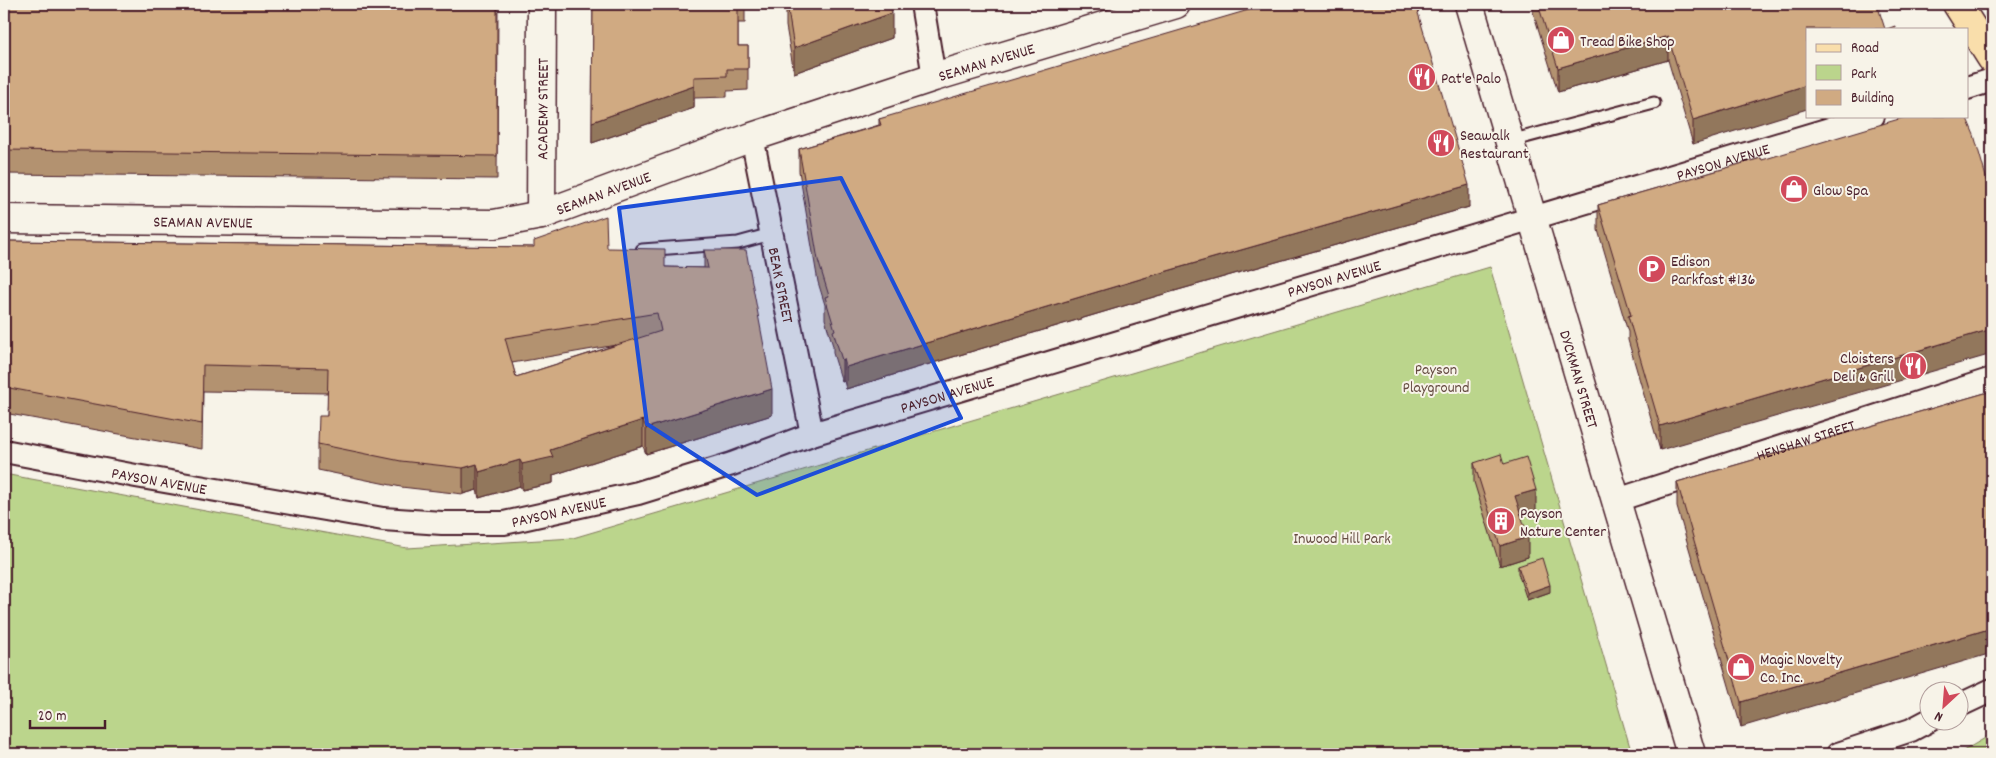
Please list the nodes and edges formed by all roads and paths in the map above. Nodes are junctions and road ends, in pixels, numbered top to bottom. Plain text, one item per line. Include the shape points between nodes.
1 (542, 4) edge
2 (922, 4) edge
3 (1176, 4) edge
4 (1469, 4) edge
5 (1957, 4) edge
6 (1992, 59) edge
7 (934, 77) junction
8 (1992, 80) edge
9 (1968, 88) edge
10 (1654, 103) dead end
11 (1866, 118) edge
12 (752, 137) junction
13 (1510, 141) junction
14 (542, 214) junction
15 (4, 219) edge
16 (1532, 219) junction
17 (771, 234) junction
18 (635, 250) edge
19 (1992, 379) edge
20 (812, 434) junction
21 (4, 451) edge
22 (1617, 500) junction
23 (1992, 690) edge
24 (1968, 701) edge
25 (1918, 726) edge
26 (1691, 754) edge
27 (1838, 754) edge

1 - 14 street, ACADEMY STREET
2 - 7 street
3 - 7 street, SEAMAN AVENUE
4 - 13 street, DYCKMAN STREET
5 - 6 main road
7 - 12 street, SEAMAN AVENUE
8 - 9 street
10 - 13 lane
11 - 16 street, PAYSON AVENUE
12 - 14 street, SEAMAN AVENUE
12 - 17 street, BEAK STREET
13 - 16 street, DYCKMAN STREET
14 - 15 street, SEAMAN AVENUE via 494,224
16 - 20 street, PAYSON AVENUE
16 - 22 street, DYCKMAN STREET
17 - 18 lane via 738,243
17 - 20 street, BEAK STREET
19 - 22 street, HENSHAW STREET
20 - 21 street, PAYSON AVENUE via 732,464 638,493 504,523 383,519
22 - 26 street, DYCKMAN STREET
23 - 24 street
25 - 27 street

